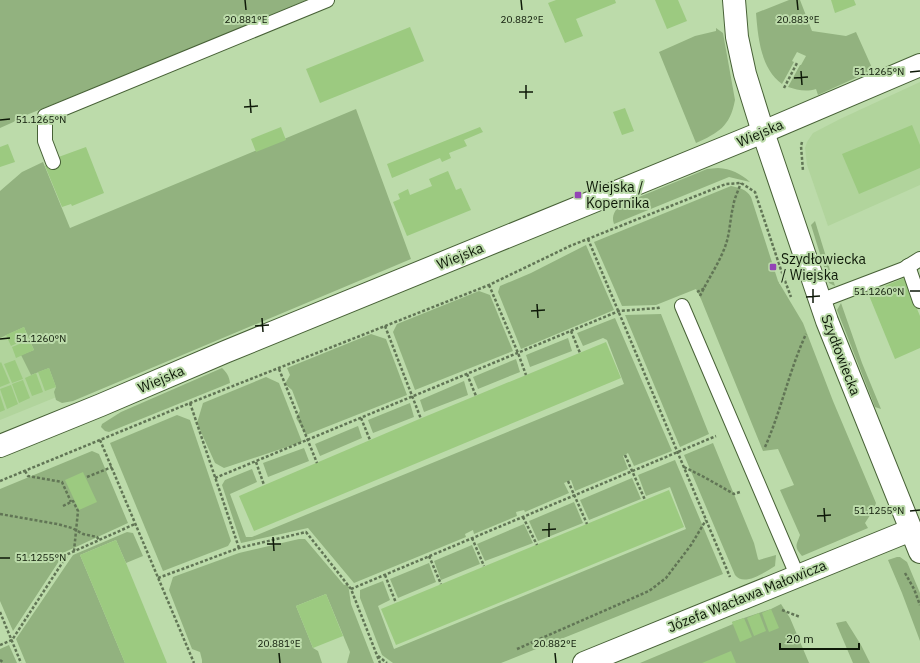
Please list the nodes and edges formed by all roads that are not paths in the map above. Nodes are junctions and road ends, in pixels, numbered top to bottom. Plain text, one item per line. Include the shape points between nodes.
1 (327, 0) edge
2 (734, 0) edge
3 (920, 66) edge
4 (763, 132) junction
5 (53, 162) dead end
6 (920, 259) edge
7 (908, 266) junction
8 (820, 301) junction
9 (920, 301) edge
10 (682, 306) dead end
11 (0, 446) edge
12 (917, 542) edge
13 (791, 596) junction
14 (584, 663) edge

1 - 5 lane via 45,116 45,141
2 - 4 street, Szydłowiecka via 738,44
3 - 4 street, Wiejska
4 - 8 street, Szydłowiecka
4 - 11 street, Wiejska
6 - 7 lane
7 - 8 lane
7 - 9 lane
8 - 12 street, Szydłowiecka
10 - 13 lane
12 - 13 street, Józefa Wacława Małowicza
13 - 14 street, Józefa Wacława Małowicza via 740,599

